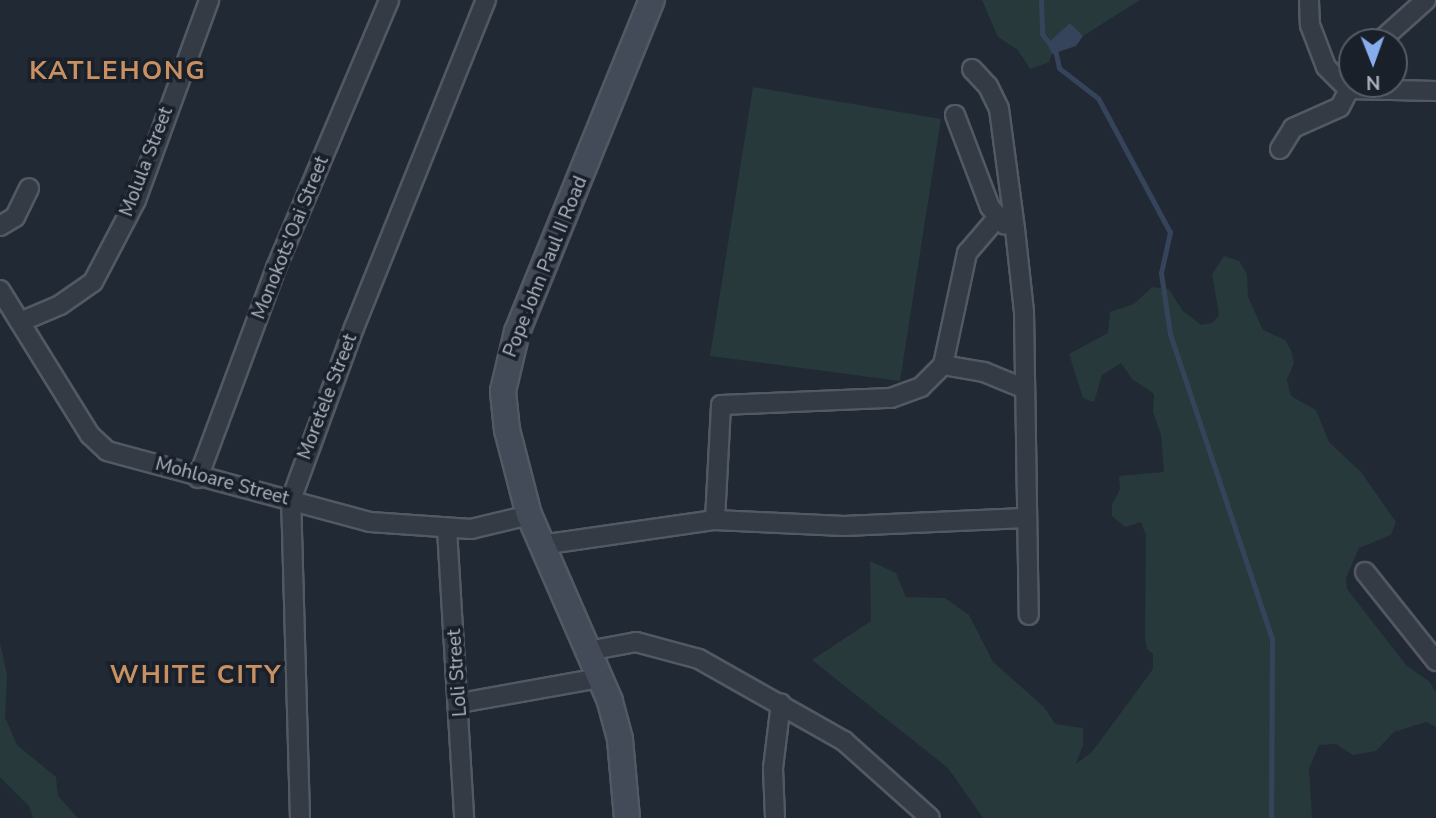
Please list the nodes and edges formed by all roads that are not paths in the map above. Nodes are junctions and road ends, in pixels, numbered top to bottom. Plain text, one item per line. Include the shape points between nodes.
1 (209, 0) edge
2 (389, 0) edge
3 (486, 0) edge
4 (652, 0) edge
5 (1308, 0) edge
6 (1426, 0) edge
7 (1395, 28) edge
8 (972, 69) dead end
9 (1338, 76) edge
10 (1408, 89) edge
11 (1436, 91) edge
12 (1344, 98) edge
13 (955, 116) dead end
14 (1280, 149) dead end
15 (29, 188) dead end
16 (998, 218) junction
17 (0, 226) edge
18 (1015, 229) junction
19 (0, 290) edge
20 (20, 322) junction
21 (943, 365) junction
22 (1023, 388) junction
23 (198, 478) junction
24 (291, 500) junction
25 (529, 515) junction
26 (1025, 518) junction
27 (715, 520) junction
28 (447, 528) junction
29 (541, 545) junction
30 (1365, 572) dead end
31 (1029, 615) dead end
32 (588, 651) junction
33 (1436, 661) edge
34 (599, 678) junction
35 (460, 703) junction
36 (781, 703) junction
37 (300, 818) edge
38 (464, 818) edge
39 (627, 818) edge
40 (775, 818) edge
41 (930, 818) edge

1 - 20 street, Molula Street via 136,200 93,282 60,305
2 - 23 street, Monokots'Oai Street via 276,268
3 - 24 street, Moretele Street via 354,328
4 - 25 main road, Pope John Paul II Road via 507,367 503,411
5 - 9 street via 1310,25 1326,67
6 - 7 street
8 - 18 street via 988,86 999,109
10 - 11 street
12 - 14 street via 1340,107 1293,128
13 - 16 street
15 - 17 street via 15,217
16 - 18 street
16 - 21 street via 967,253
18 - 22 street via 1024,312
19 - 20 street, Mohloare Street
20 - 23 street, Mohloare Street via 90,435 107,451
21 - 22 street via 984,372
21 - 27 street via 921,387 891,398 721,405
22 - 26 street
23 - 24 street, Mohloare Street
24 - 28 street, Mohloare Street via 370,522
24 - 37 street, Moretele Street
25 - 28 street, Mohloare Street via 471,529
25 - 29 main road, Pope John Paul II Road
26 - 27 street via 845,526
26 - 31 street
27 - 29 street
28 - 35 street, Loli Street
29 - 32 main road, Pope John Paul II Road
30 - 33 street
32 - 34 main road, Pope John Paul II Road
32 - 36 street via 652,644 699,659
34 - 35 street
34 - 39 main road, Pope John Paul II Road via 620,739
35 - 38 street, Loli Street
36 - 40 street via 774,768
36 - 41 street via 844,741

